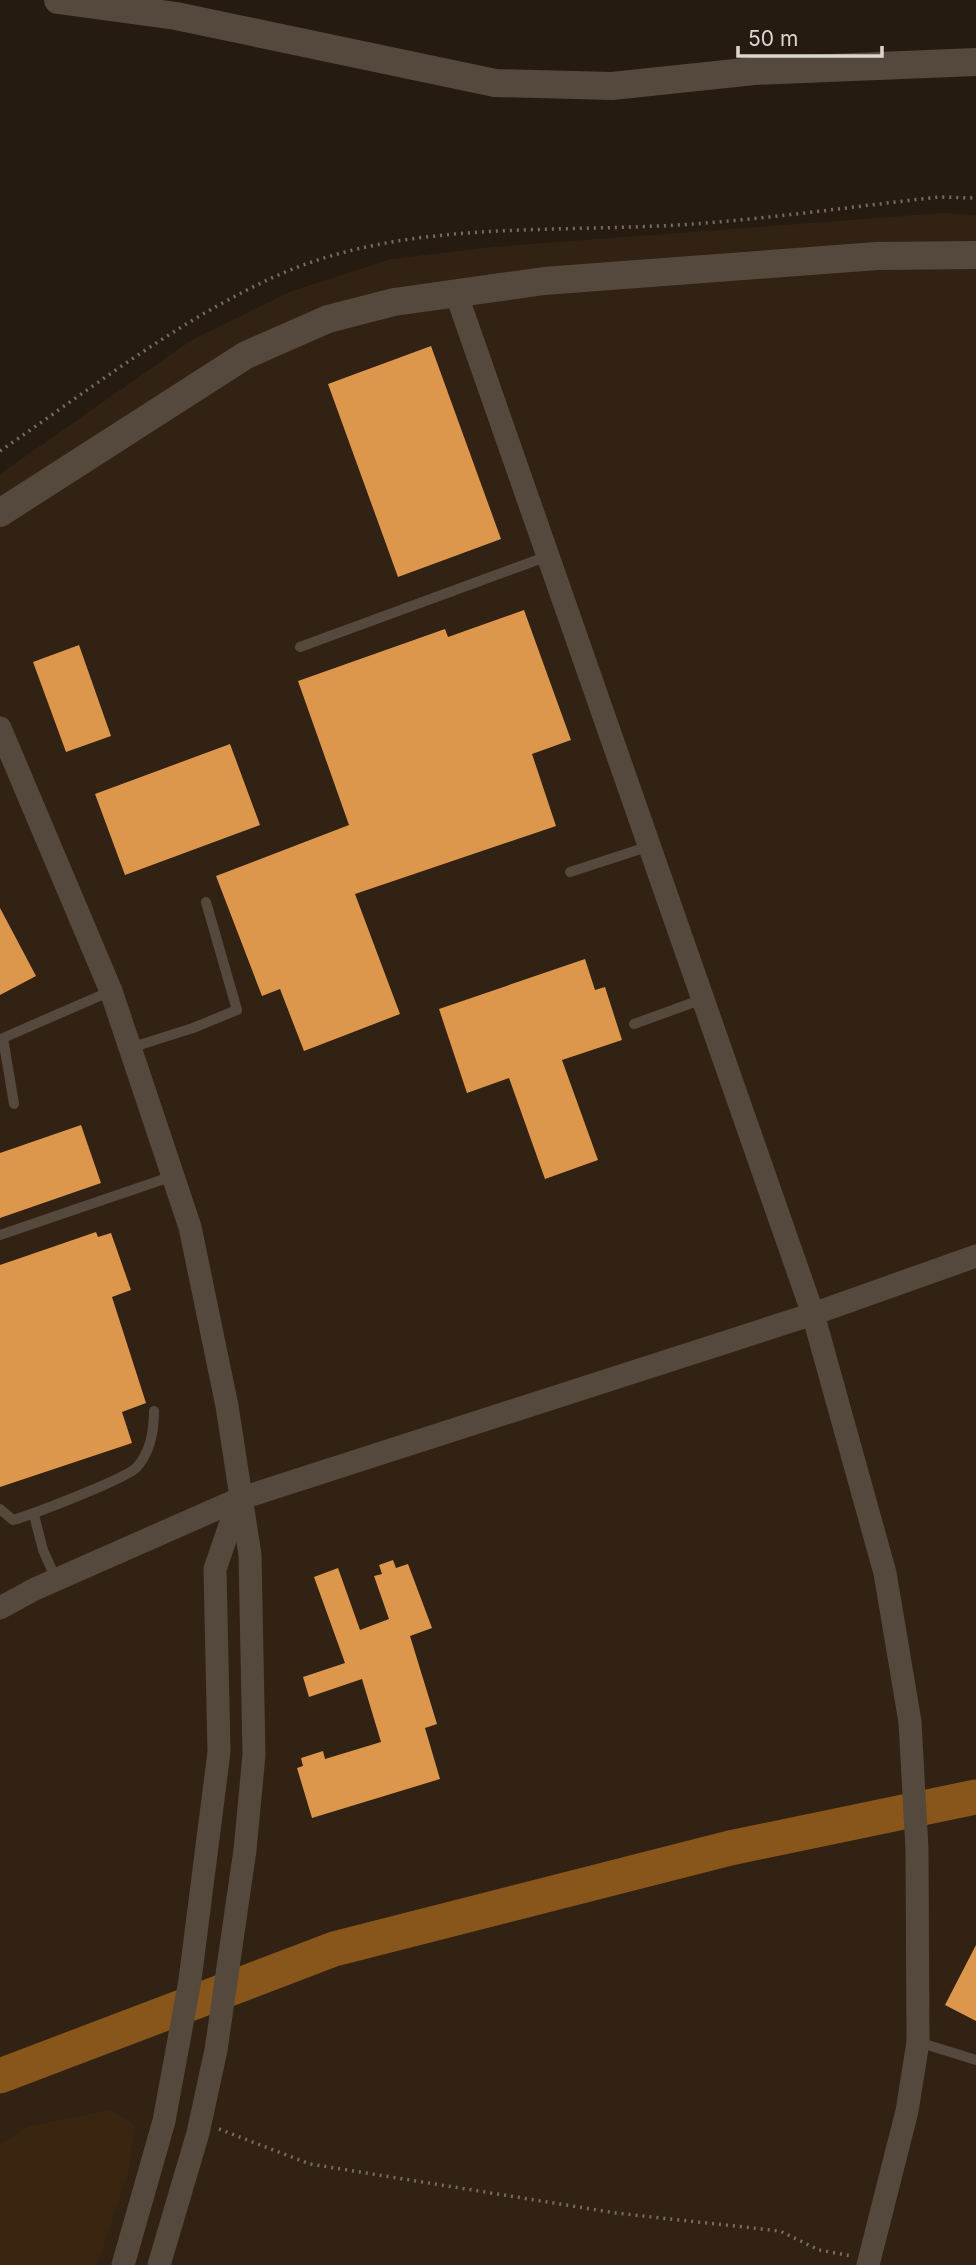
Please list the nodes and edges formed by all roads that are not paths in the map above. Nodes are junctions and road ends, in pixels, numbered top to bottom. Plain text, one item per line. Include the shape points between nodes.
1 (58, 0) edge
2 (976, 62) edge
3 (976, 255) edge
4 (456, 293) junction
5 (0, 513) edge
6 (548, 556) junction
7 (300, 647) dead end
8 (0, 728) edge
9 (650, 846) junction
10 (570, 872) dead end
11 (206, 902) dead end
12 (111, 991) junction
13 (703, 999) junction
14 (635, 1024) dead end
15 (130, 1048) junction
16 (14, 1104) dead end
17 (173, 1176) junction
18 (0, 1235) edge
19 (976, 1256) edge
20 (813, 1314) junction
21 (154, 1411) dead end
22 (239, 1499) junction
23 (0, 1509) edge
24 (34, 1515) junction
25 (56, 1580) junction
26 (0, 1608) edge
27 (918, 2042) junction
28 (976, 2060) edge
29 (869, 2262) edge
30 (123, 2265) edge
31 (159, 2265) edge

1 - 2 street via 176,16 495,83 612,86 754,71
3 - 4 street via 835,259 544,281
4 - 5 street via 394,302 328,319 246,355
4 - 6 street
6 - 7 lane
6 - 9 street
8 - 12 street
9 - 10 lane
9 - 13 street
11 - 15 lane via 237,1010
12 - 15 street
12 - 16 lane via 3,1038
13 - 14 lane
13 - 20 street
15 - 17 street
17 - 18 lane
17 - 22 street via 190,1227 222,1380
19 - 20 street
20 - 22 street
20 - 27 street via 885,1573 911,1722
21 - 24 lane via 153,1437 136,1468
22 - 25 street
22 - 30 street via 215,1569 219,1752 190,1980 164,2121
22 - 31 street via 250,1556 254,1755 216,2050 198,2133
23 - 24 lane via 13,1520
24 - 25 lane
25 - 26 street
27 - 28 lane
27 - 29 street via 907,2111

